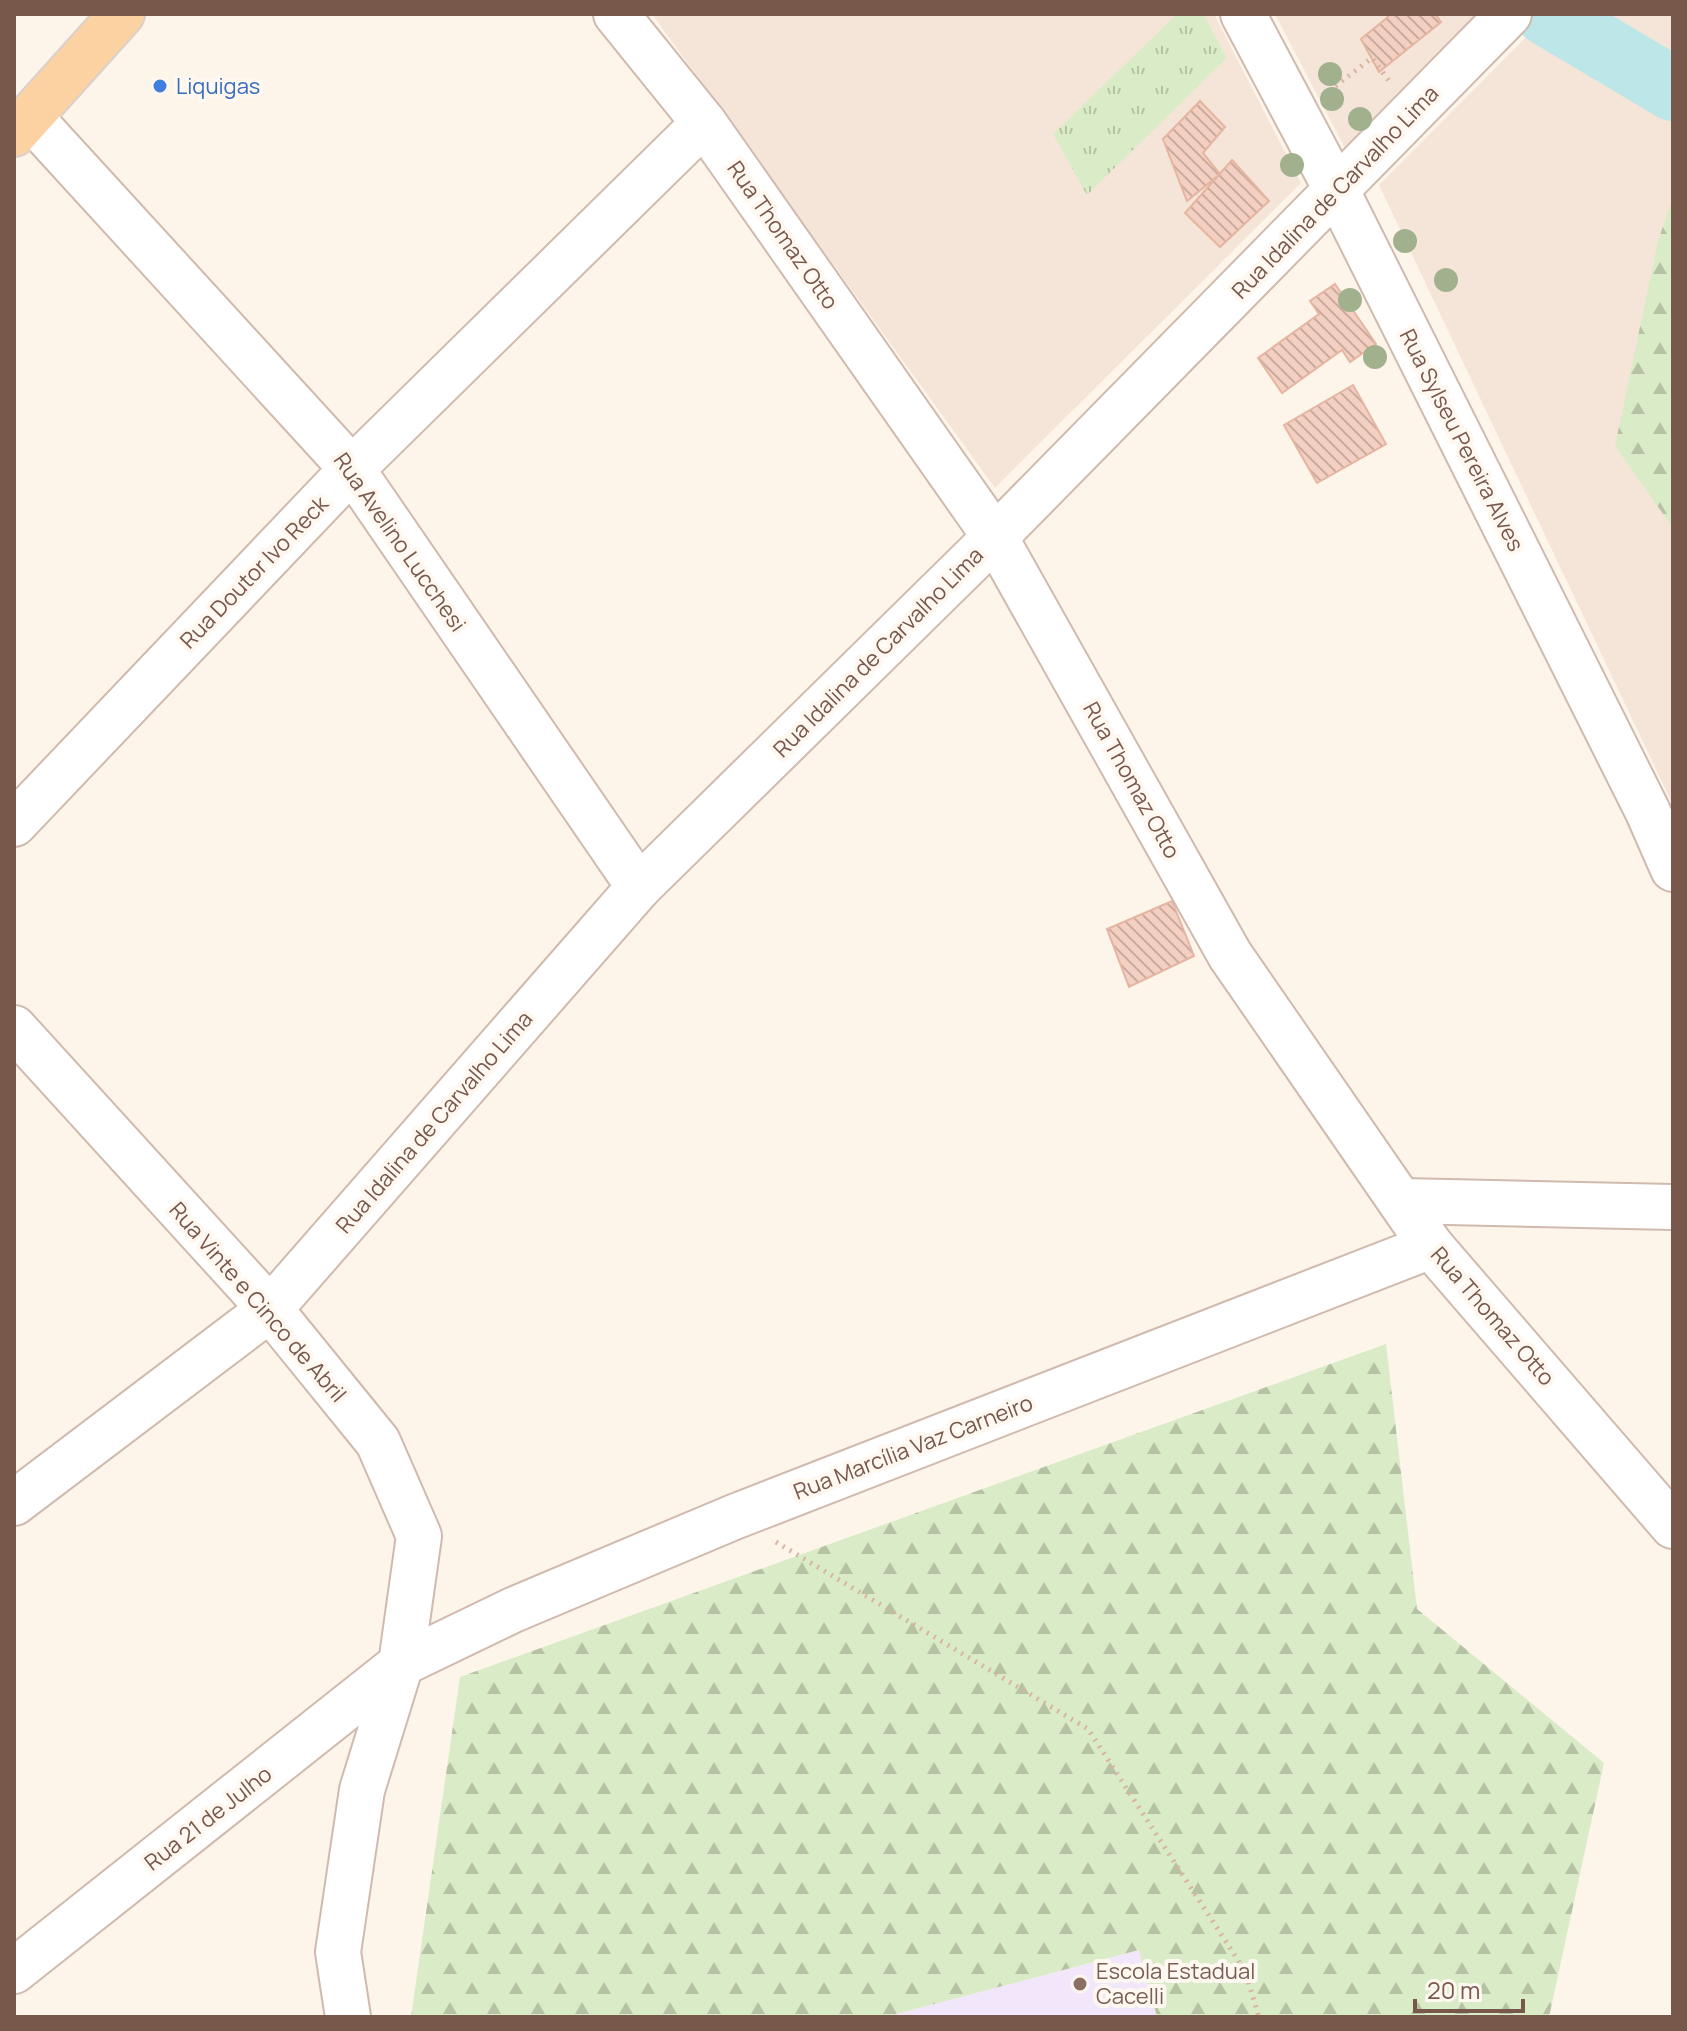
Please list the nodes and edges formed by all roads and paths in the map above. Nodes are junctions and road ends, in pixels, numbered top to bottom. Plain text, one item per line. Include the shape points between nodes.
1 (122, 14) edge
2 (616, 14) edge
3 (1243, 14) edge
4 (1509, 14) edge
5 (1393, 87) dead end
6 (1297, 116) junction
7 (704, 123) junction
8 (22, 125) edge
9 (1337, 191) junction
10 (352, 469) junction
11 (995, 537) junction
12 (14, 824) edge
13 (1673, 869) edge
14 (639, 887) junction
15 (14, 1028) edge
16 (1403, 1201) junction
17 (1673, 1207) edge
18 (1431, 1246) junction
19 (270, 1309) junction
20 (14, 1503) edge
21 (734, 1517) junction
22 (1673, 1526) edge
23 (401, 1664) junction
24 (14, 1971) edge
25 (348, 2017) edge
26 (1259, 2017) edge

1 - 8 main road
2 - 7 street, Rua Thomaz Otto
3 - 6 street, Rua Sylseu Pereira Alves
4 - 9 street, Rua Idalina de Carvalho Lima
5 - 6 path via 1372,58
6 - 9 street, Rua Sylseu Pereira Alves
7 - 10 street, Rua Doutor Ivo Reck
7 - 11 street, Rua Thomaz Otto
8 - 10 street, Rua Avelino Lucchesi
9 - 11 street, Rua Idalina de Carvalho Lima
9 - 13 street, Rua Sylseu Pereira Alves
10 - 12 street, Rua Doutor Ivo Reck
10 - 14 street, Rua Avelino Lucchesi
11 - 14 street, Rua Idalina de Carvalho Lima
11 - 16 street, Rua Thomaz Otto via 1230,955
14 - 19 street, Rua Idalina de Carvalho Lima
15 - 19 street, Rua Vinte e Cinco de Abril
16 - 17 street
16 - 18 street, Rua Thomaz Otto
18 - 21 street, Rua Marcília Vaz Carneiro
18 - 22 street, Rua Thomaz Otto
19 - 20 street, Rua Idalina de Carvalho Lima
19 - 23 street, Rua Vinte e Cinco de Abril via 378,1442 419,1536
21 - 23 street, Rua Marcília Vaz Carneiro via 513,1610
21 - 26 path via 1088,1729 1245,1971
23 - 24 street, Rua 21 de Julho
23 - 25 street via 362,1790 338,1952

